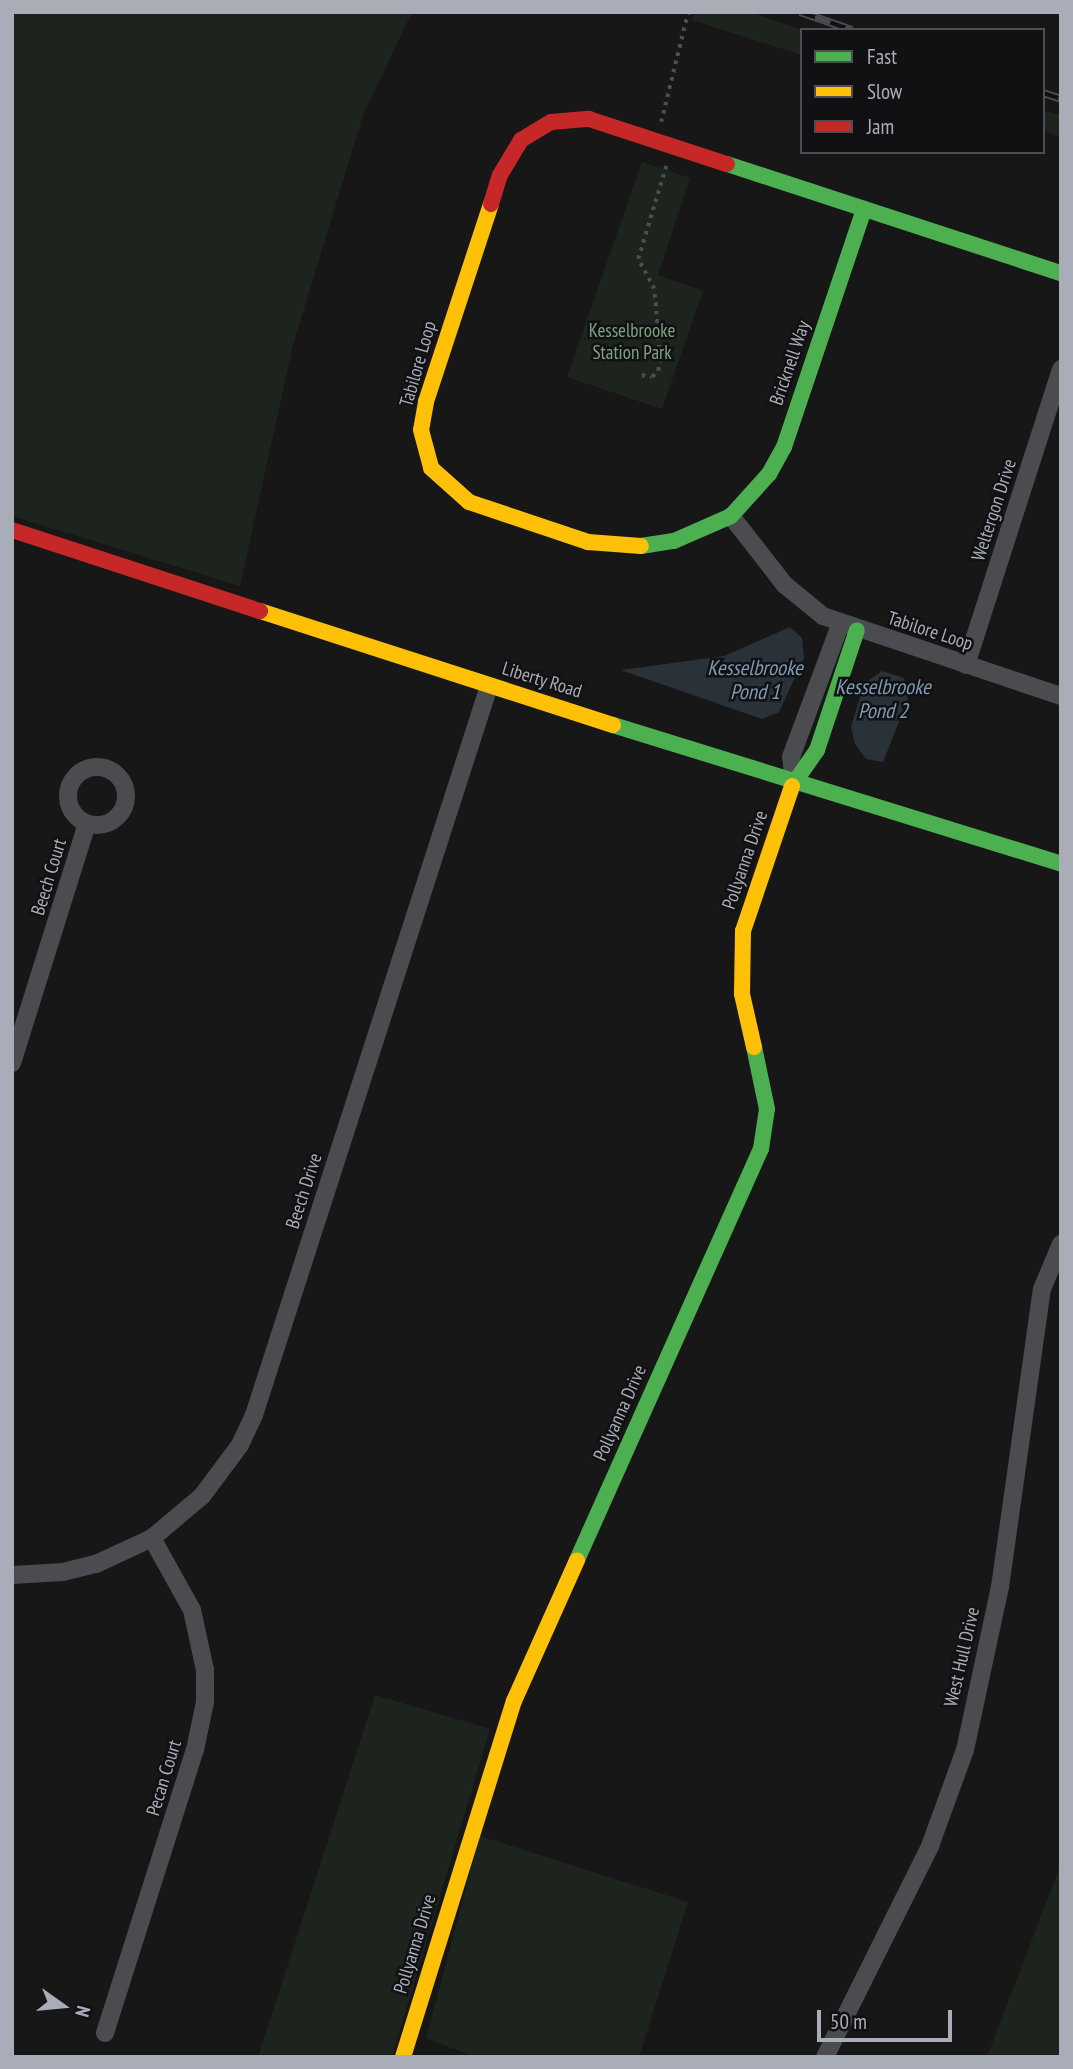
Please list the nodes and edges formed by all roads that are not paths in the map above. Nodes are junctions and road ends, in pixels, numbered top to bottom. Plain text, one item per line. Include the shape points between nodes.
1 (864, 209) junction
2 (1061, 273) edge
3 (1061, 369) edge
4 (731, 516) junction
5 (12, 530) edge
6 (849, 628) junction
7 (966, 665) junction
8 (489, 686) junction
9 (1061, 696) edge
10 (794, 781) junction
11 (87, 824) dead end
12 (1061, 864) edge
13 (12, 1063) edge
14 (1061, 1244) edge
15 (152, 1538) junction
16 (12, 1575) edge
17 (105, 2034) dead end
18 (402, 2057) edge
19 (825, 2057) edge

1 - 2 street, Tabilore Loop
1 - 4 street, Bricknell Way via 784,447 769,474
1 - 4 street, Tabilore Loop via 589,119 569,117 535,130 509,154 426,402 424,450 443,482 469,502 588,542 616,546 663,542
3 - 7 street, Weltergon Drive
4 - 6 street, Tabilore Loop via 792,591
5 - 8 street, Liberty Road
6 - 7 street, Tabilore Loop
6 - 10 street via 791,757
7 - 9 street, Tabilore Loop
8 - 10 street, Liberty Road
8 - 15 street, Beech Drive via 254,1415 223,1471 202,1496
10 - 12 street, Liberty Road
10 - 18 street, Pollyanna Drive via 741,945 742,994 767,1109 761,1149 514,1700
11 - 13 street, Beech Court
14 - 19 street, West Hull Drive via 1042,1289 1000,1587 965,1750 930,1846
15 - 16 street, Beech Drive via 96,1564 63,1572
15 - 17 street, Pecan Court via 192,1610 205,1670 205,1702 195,1750

